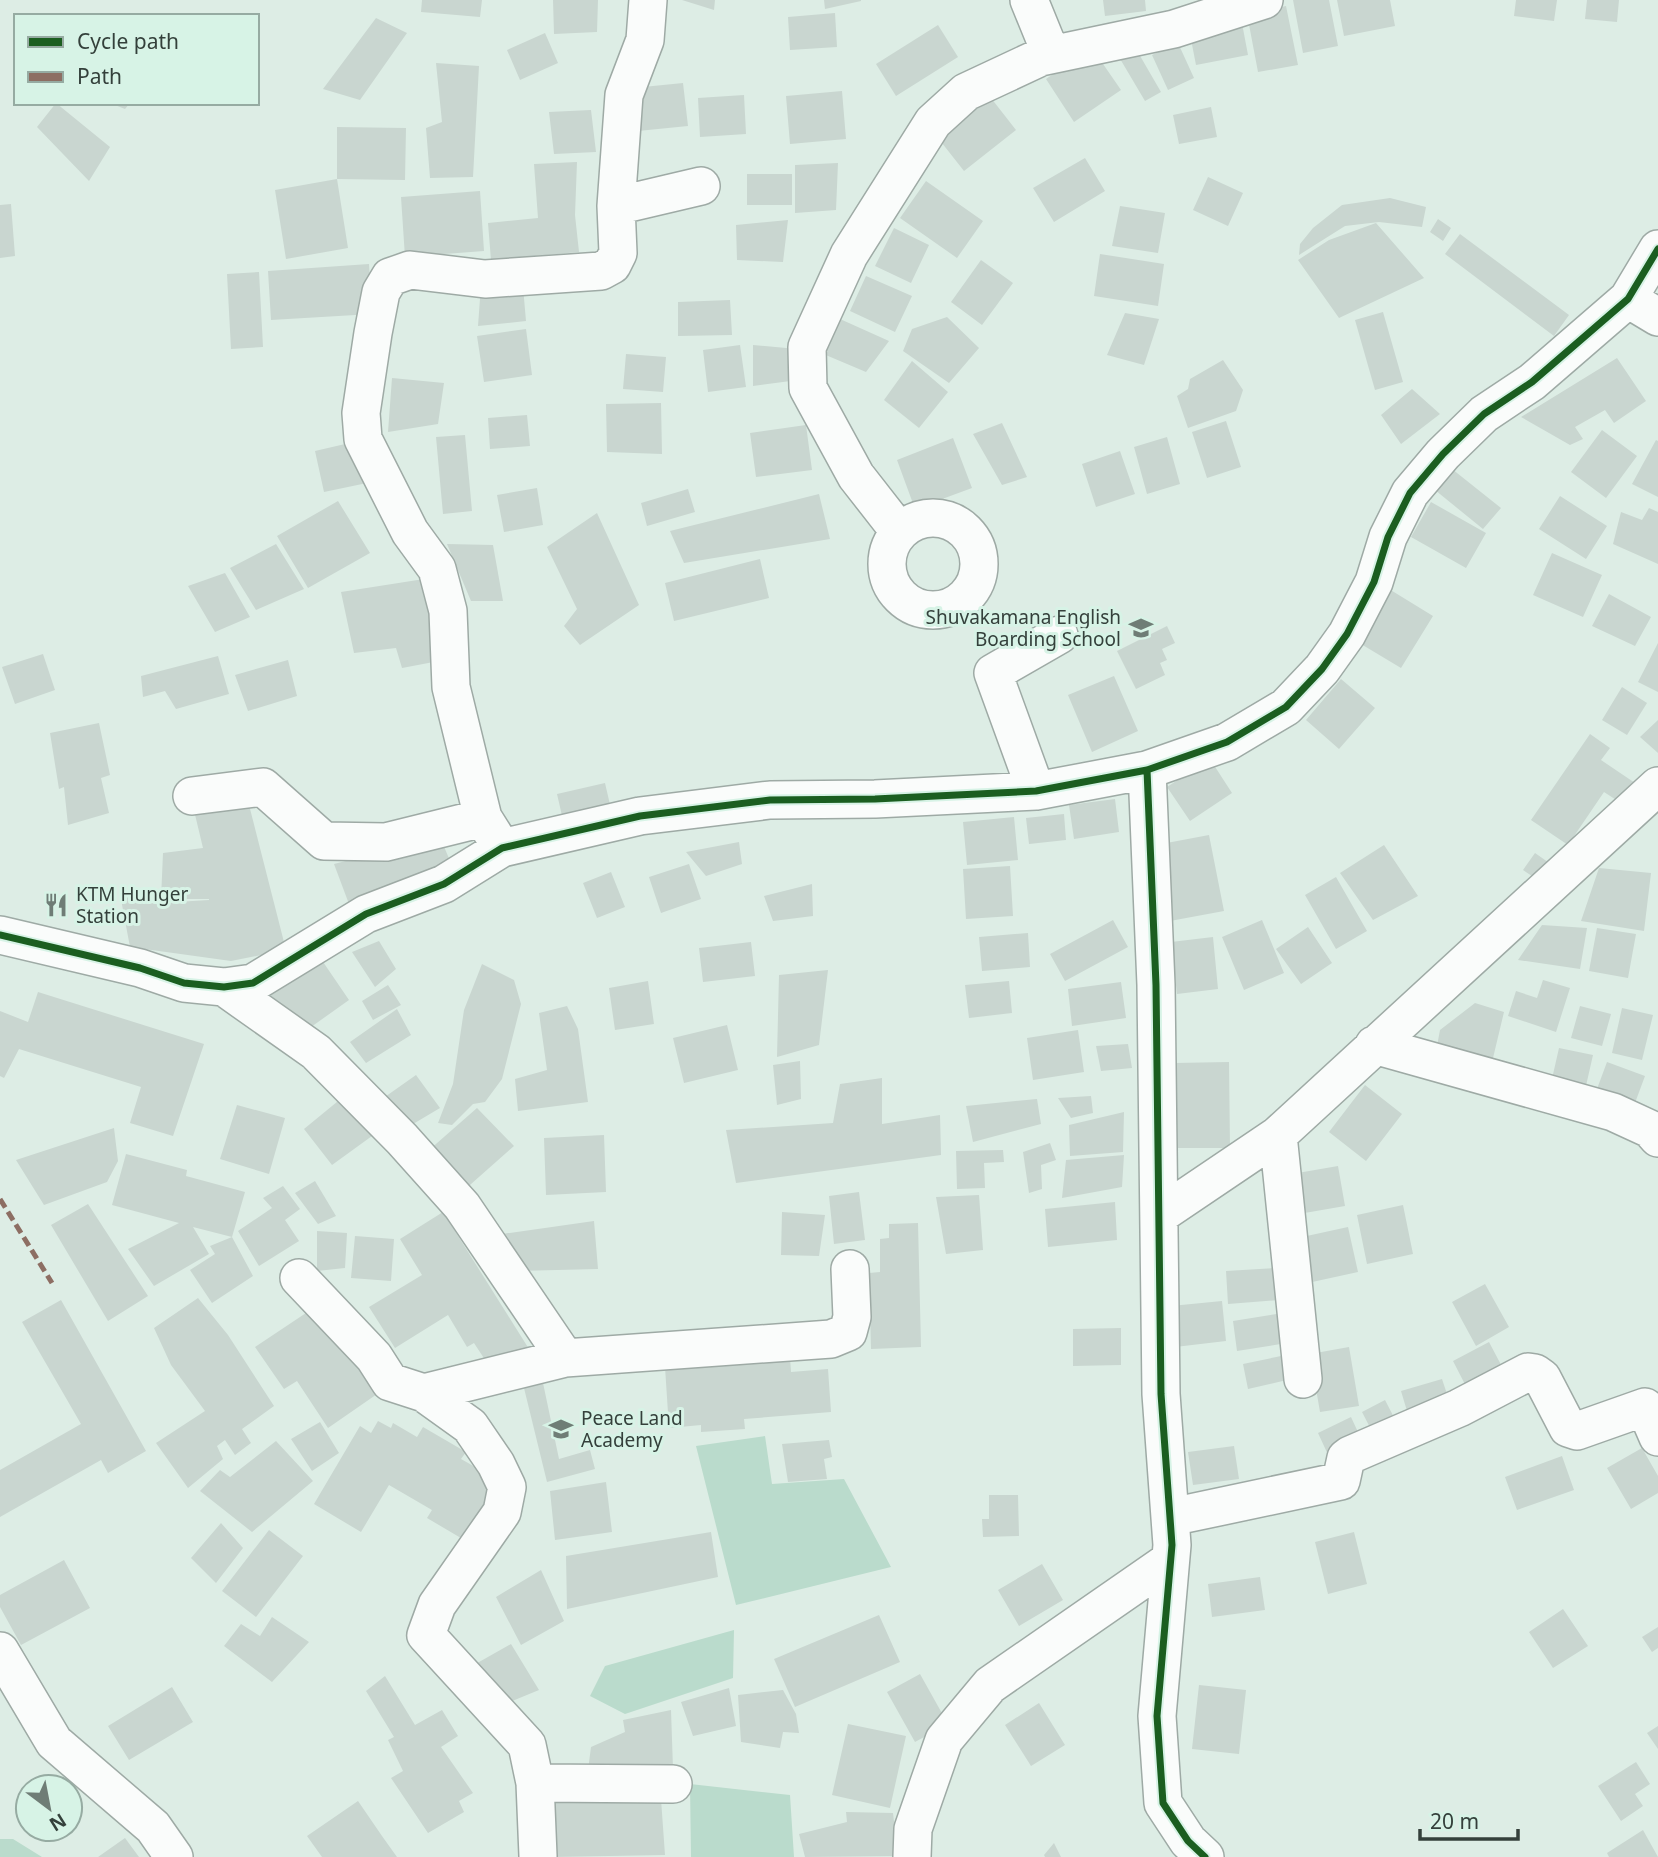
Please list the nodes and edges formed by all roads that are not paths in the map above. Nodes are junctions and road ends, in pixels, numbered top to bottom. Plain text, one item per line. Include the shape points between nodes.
1 (648, 0) edge
2 (1029, 0) edge
3 (1264, 0) edge
4 (1051, 54) junction
5 (701, 186) dead end
6 (616, 206) junction
7 (1658, 249) edge
8 (1643, 308) edge
9 (899, 531) dead end
10 (1059, 635) dead end
11 (1147, 770) junction
12 (1658, 786) edge
13 (1036, 792) junction
14 (192, 796) dead end
15 (483, 818) junction
16 (502, 848) junction
17 (0, 935) edge
18 (224, 987) junction
19 (1374, 1045) junction
20 (1278, 1135) junction
21 (1658, 1138) edge
22 (1161, 1214) junction
23 (850, 1269) dead end
24 (299, 1278) dead end
25 (565, 1358) junction
26 (1303, 1379) dead end
27 (424, 1393) junction
28 (1658, 1437) edge
29 (1171, 1517) junction
30 (1169, 1561) junction
31 (0, 1651) edge
32 (535, 1783) junction
33 (673, 1784) dead end
34 (538, 1856) edge
35 (174, 1857) edge
36 (912, 1857) edge
37 (1205, 1857) edge

1 - 6 street via 645,40 624,95
2 - 4 street
3 - 4 street via 1174,29
4 - 9 street via 966,92 933,122 849,255 807,347 812,397 856,476
5 - 6 street
6 - 15 street via 618,253 612,265 601,271 485,279 411,270 390,277 381,292 361,413 363,439 410,532 437,569 448,611 451,687
7 - 8 street
8 - 11 street via 1484,414 1435,464 1410,494 1347,634 1286,707 1227,742
10 - 13 street via 993,674
11 - 13 street
11 - 22 street
12 - 19 street
13 - 16 street via 770,800 640,816
14 - 15 street via 263,787 324,841 386,842
15 - 16 street
16 - 18 street via 443,884 366,914 253,983
17 - 18 street via 184,983
18 - 25 street via 316,1052 402,1139 462,1206
19 - 20 street
19 - 21 street via 1614,1112 1650,1129
20 - 22 street
20 - 26 street
22 - 29 street via 1161,1394
23 - 25 street via 852,1317 848,1332 831,1339
24 - 27 street via 374,1357 390,1382
25 - 27 street
27 - 32 street via 470,1426 507,1487 502,1512 437,1605 426,1635 527,1745
28 - 29 street via 1645,1407 1577,1431 1568,1428 1542,1378 1528,1373 1350,1455 1341,1481
29 - 30 street
30 - 36 street via 990,1685 944,1740 913,1829
30 - 37 street via 1157,1716 1163,1803 1188,1841
31 - 35 street via 54,1742 153,1827
32 - 33 street
32 - 34 street

